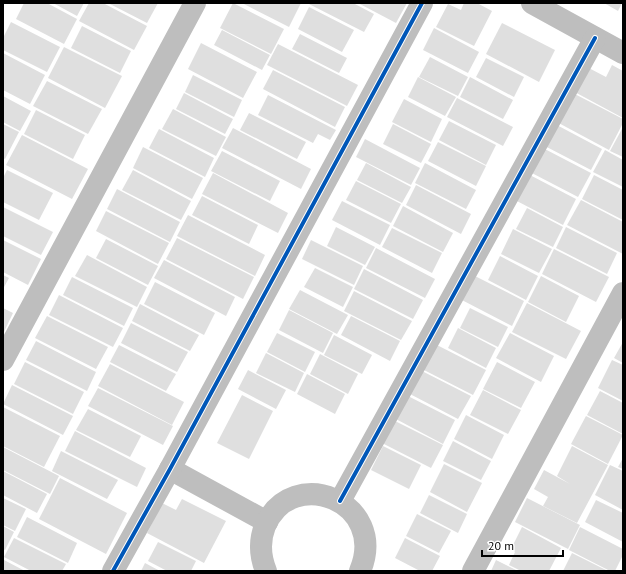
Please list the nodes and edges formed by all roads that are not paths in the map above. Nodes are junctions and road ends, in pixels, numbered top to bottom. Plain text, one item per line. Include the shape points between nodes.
1 (195, 3) edge
2 (422, 3) edge
3 (532, 3) edge
4 (595, 38) junction
5 (623, 53) edge
6 (623, 293) edge
7 (3, 360) edge
8 (170, 469) junction
9 (340, 502) junction
10 (267, 522) junction
11 (113, 571) edge
12 (266, 571) edge
13 (361, 571) edge
14 (473, 571) edge

1 - 7 street
2 - 8 street
3 - 4 street
4 - 5 street
4 - 9 street
6 - 14 street
8 - 10 street
8 - 11 street
9 - 10 street via 317,494 293,498 274,512
9 - 13 street via 350,509 364,532 366,545
10 - 12 street via 260,542 262,563

